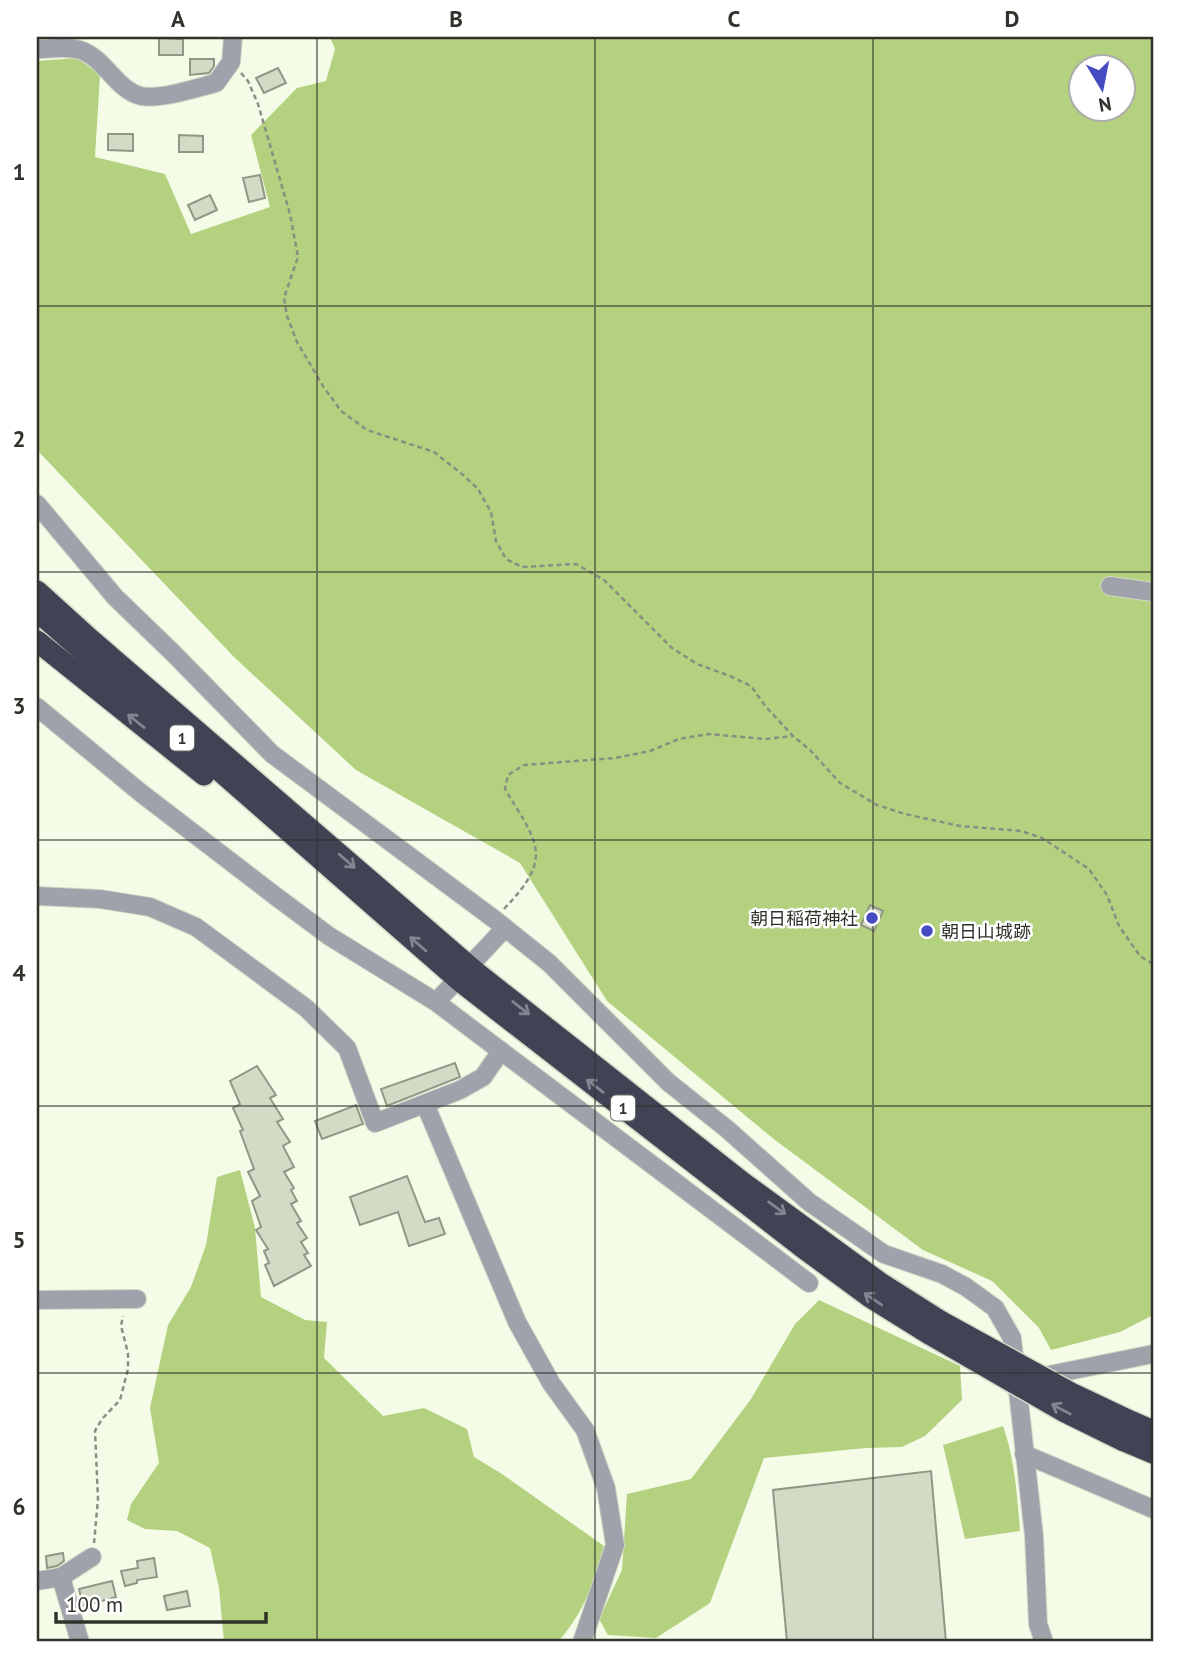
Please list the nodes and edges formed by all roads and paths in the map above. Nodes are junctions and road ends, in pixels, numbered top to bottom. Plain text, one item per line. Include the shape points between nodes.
1 (233, 37) edge
2 (37, 49) edge
3 (231, 62) junction
4 (37, 504) edge
5 (37, 581) edge
6 (1110, 586) dead end
7 (37, 591) edge
8 (1153, 592) edge
9 (37, 611) edge
10 (37, 641) edge
11 (107, 654) junction
12 (37, 708) edge
13 (793, 736) junction
14 (328, 865) junction
15 (37, 896) edge
16 (499, 923) junction
17 (475, 960) dead end
18 (1153, 964) edge
19 (451, 986) dead end
20 (436, 1002) junction
21 (502, 1051) junction
22 (425, 1104) junction
23 (809, 1283) dead end
24 (131, 1299) joint
25 (37, 1300) edge
26 (936, 1328) junction
27 (1153, 1354) edge
28 (1017, 1381) junction
29 (1126, 1430) junction
30 (1153, 1432) edge
31 (1153, 1453) edge
32 (1024, 1454) junction
33 (1153, 1509) edge
34 (92, 1557) joint
35 (61, 1577) junction
36 (37, 1581) edge
37 (80, 1642) edge
38 (582, 1642) edge
39 (1044, 1642) edge

1 - 3 street
2 - 3 street via 83,51 140,96 216,83
3 - 13 path via 258,104 290,214 298,257 284,298 287,316 297,342 341,411 367,430 434,452 463,474 491,512 496,541 506,559 522,566 576,564 604,580 672,648 751,687
4 - 16 street via 115,597 272,754
5 - 11 highway
6 - 8 street
7 - 11 highway
9 - 14 highway, 1
14 -> 10 highway via 230,796
11 -> 26 highway via 477,973
12 - 20 street via 329,936
13 - 16 path via 766,739 709,734 615,758 524,765 508,775 505,789 535,841 537,863
13 - 18 path via 840,783 877,805 960,826 1021,831 1042,838 1089,869 1107,895 1119,926 1140,956
26 -> 14 highway, 1 via 870,1297 732,1194 461,982
15 - 22 street via 150,907 196,927 306,1008 347,1048 375,1122
16 - 17 street
16 - 28 street via 549,963 668,1082 809,1202 884,1254 942,1274 995,1308 1012,1338
19 - 20 street
20 - 21 street
21 - 22 street via 483,1077
21 - 23 street
22 - 38 street via 517,1321 551,1383 585,1430 606,1488 615,1545
24 - 25 street
24 - 34 path via 121,1326 128,1369 120,1400 95,1431 98,1499
26 - 29 highway, 1, bridge via 1063,1411
27 - 28 street
28 - 32 street
29 - 30 highway
29 - 31 highway, 1
32 - 33 street
32 - 39 street via 1038,1624
34 - 35 street
35 - 36 street
35 - 37 street

